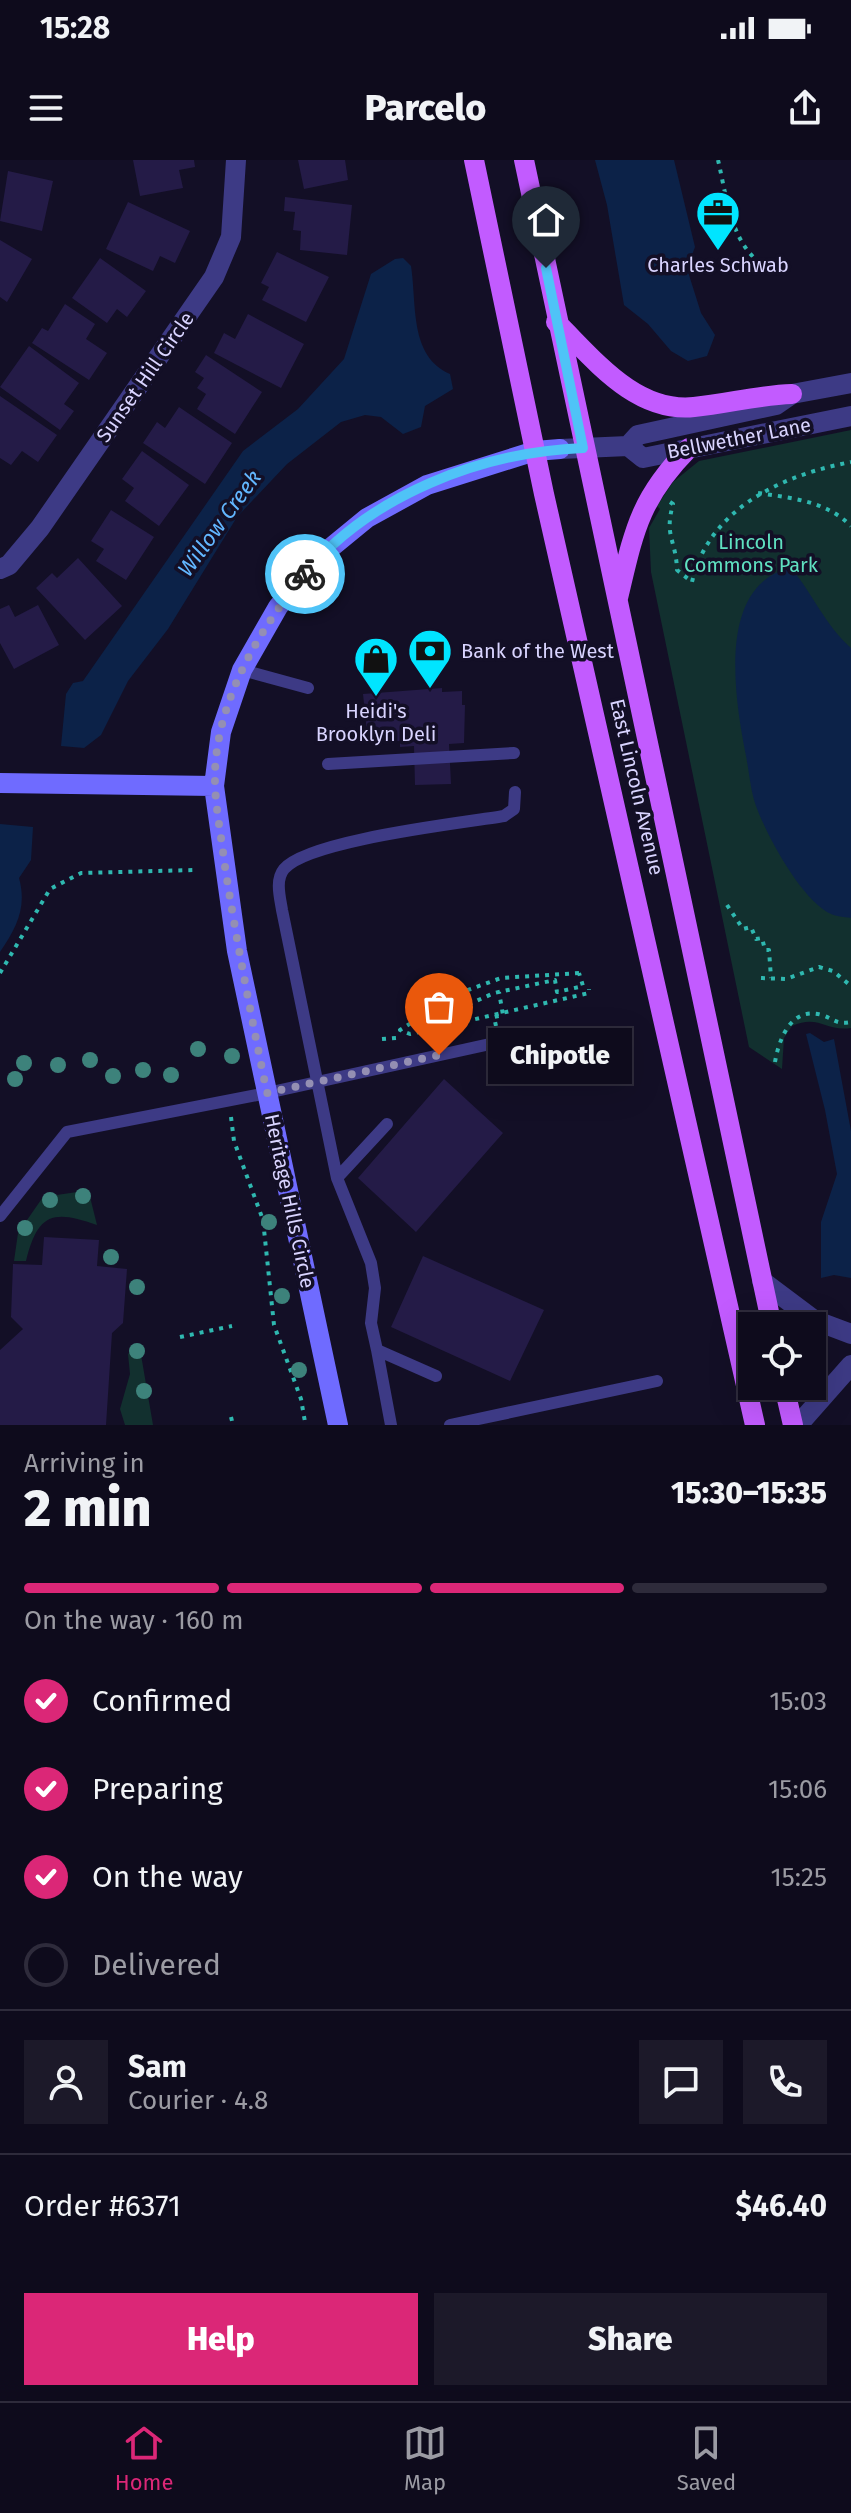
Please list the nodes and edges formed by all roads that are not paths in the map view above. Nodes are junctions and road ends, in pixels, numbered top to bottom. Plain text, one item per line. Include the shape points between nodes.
1 (236, 160) edge
2 (474, 160) edge
3 (524, 160) edge
4 (556, 322) junction
5 (851, 383) edge
6 (792, 394) junction
7 (851, 416) edge
8 (628, 446) junction
9 (583, 448) junction
10 (689, 448) junction
11 (535, 451) junction
12 (0, 569) edge
13 (617, 606) junction
14 (242, 670) junction
15 (308, 688) dead end
16 (514, 753) dead end
17 (328, 764) dead end
18 (0, 783) edge
19 (214, 786) junction
20 (515, 792) dead end
21 (527, 1036) dead end
22 (317, 1082) junction
23 (267, 1093) junction
24 (387, 1124) dead end
25 (337, 1178) junction
26 (0, 1216) edge
27 (762, 1281) junction
28 (769, 1312) edge
29 (851, 1334) edge
30 (377, 1350) junction
31 (851, 1365) edge
32 (436, 1376) dead end
33 (657, 1381) dead end
34 (788, 1400) edge
35 (338, 1425) edge
36 (391, 1425) edge
37 (450, 1425) edge
38 (755, 1425) edge
39 (796, 1425) edge

1 - 12 street, Sunset Hill Circle via 231,237 214,277 40,528
2 - 11 main road, East Lincoln Avenue
3 - 4 main road, East Lincoln Avenue
4 - 6 main road via 615,379 654,402 693,407
4 - 9 main road, East Lincoln Avenue
5 - 6 street, Bellwether Lane
6 - 8 street, Bellwether Lane via 776,405 638,435
7 - 10 street, Bellwether Lane
8 - 9 street
8 - 10 street, Bellwether Lane via 643,458
9 - 11 street, Heritage Hills Circle
9 - 13 main road, East Lincoln Avenue
10 - 13 main road via 642,508
11 - 14 street, Heritage Hills Circle via 427,485 367,518 317,559 278,607
11 - 38 main road, East Lincoln Avenue
13 - 27 main road, East Lincoln Avenue
14 - 15 lane
14 - 19 street, Heritage Hills Circle via 221,732
16 - 17 lane
18 - 19 street
19 - 23 street, Heritage Hills Circle via 237,951
20 - 22 lane via 514,809 504,816 342,844 285,867 279,889
21 - 22 lane
22 - 23 lane
22 - 25 lane
23 - 26 lane via 67,1132
23 - 35 street, Heritage Hills Circle
24 - 25 lane
25 - 30 lane via 371,1263 371,1323
27 - 28 main road, East Lincoln Avenue
27 - 29 street via 814,1320
30 - 32 lane
30 - 36 lane
31 - 39 street
33 - 37 lane
34 - 39 main road

